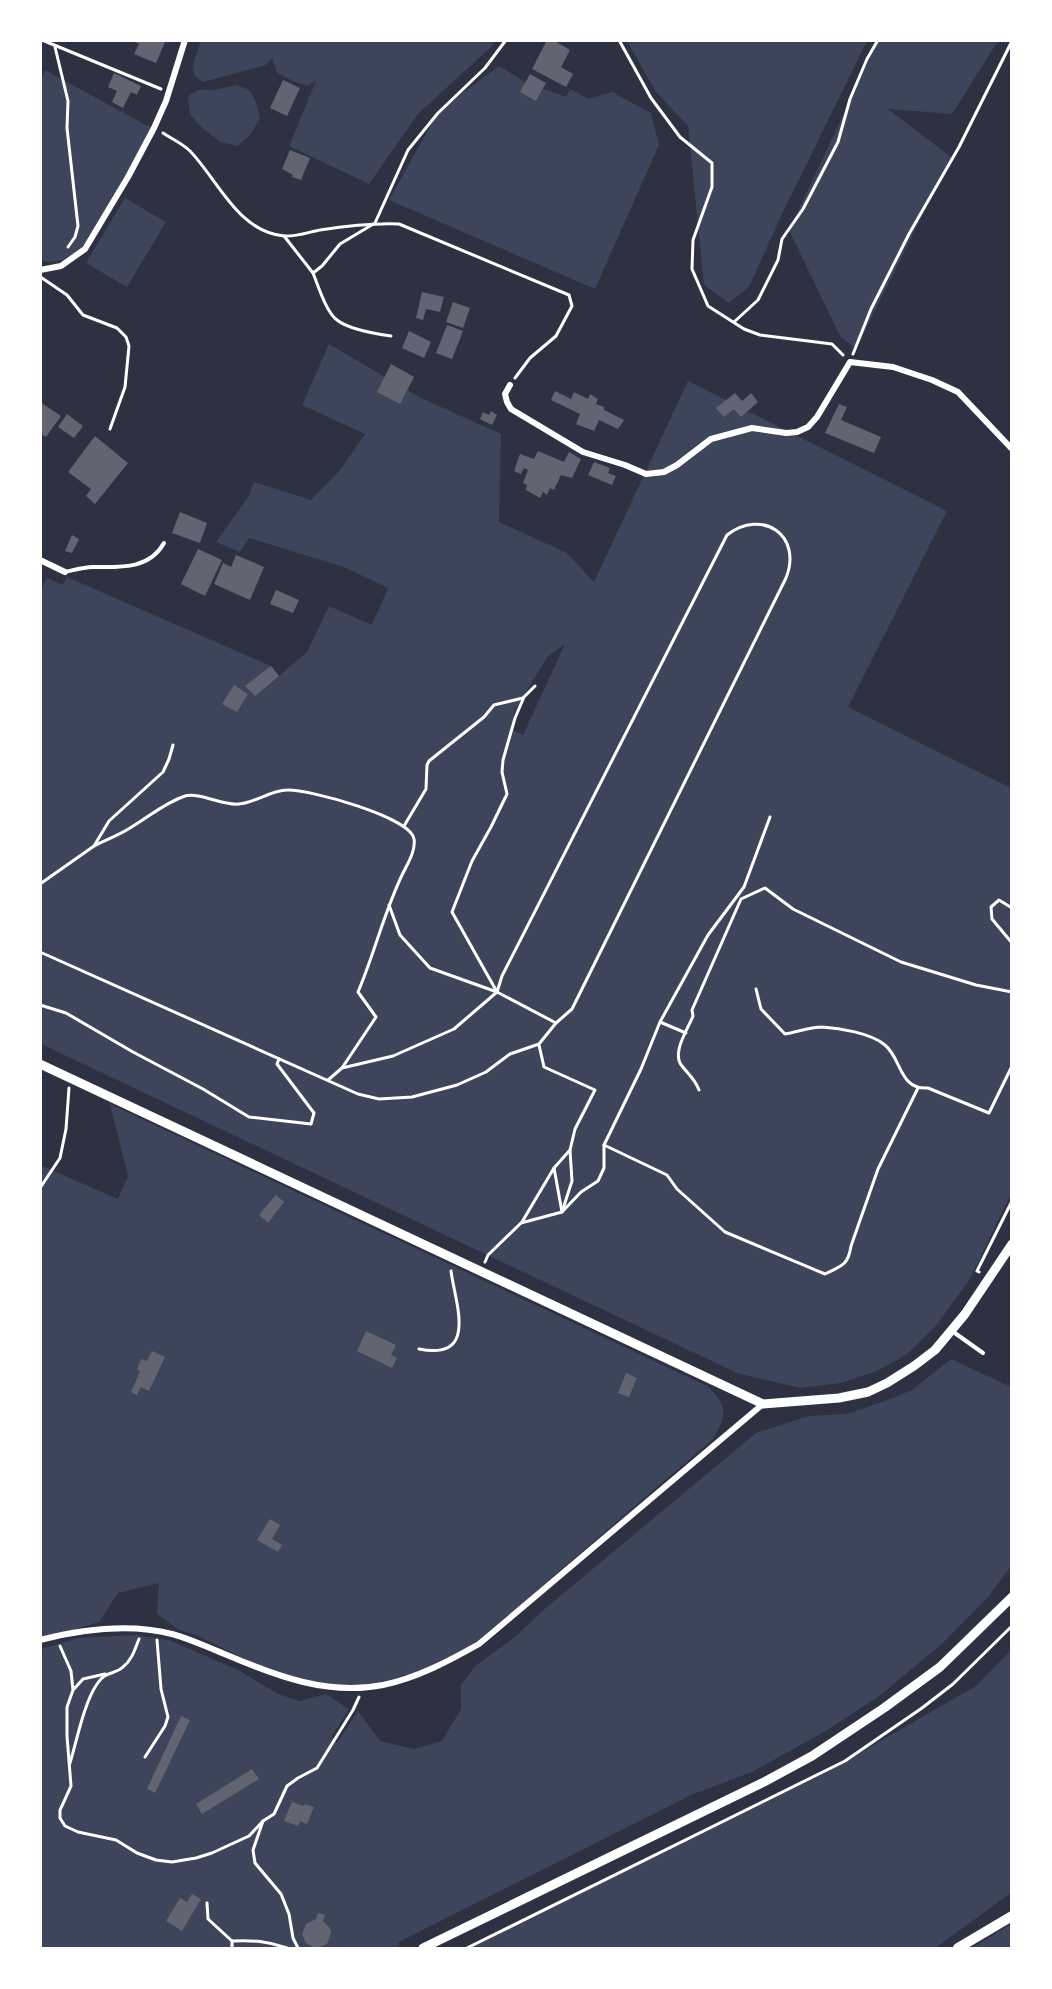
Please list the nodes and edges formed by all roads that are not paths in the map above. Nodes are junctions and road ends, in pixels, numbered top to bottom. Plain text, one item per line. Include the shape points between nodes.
1 (185, 40) edge
2 (40, 270) edge
3 (510, 385) road end
4 (1011, 449) edge
5 (164, 543) dead end
6 (40, 560) edge
7 (65, 572) joint
8 (40, 1064) edge
9 (1011, 1244) edge
10 (951, 1330) junction
11 (984, 1353) dead end
12 (763, 1404) junction
13 (1011, 1597) edge
14 (40, 1640) edge
15 (1011, 1916) edge
16 (423, 1948) edge
17 (958, 1948) edge

1 - 2 street via 154,128 85,249 61,266
3 - 4 street via 505,394 512,409 583,452 646,474 664,472 711,439 752,428 786,433 808,427 850,362 893,367 958,392
5 - 7 lane via 157,554 126,567
6 - 7 street
8 - 12 street
9 - 10 street
10 - 11 lane
10 - 12 street via 935,1350 914,1366 868,1392
12 - 14 street via 479,1644 415,1676 363,1687 306,1683 280,1677 156,1630 110,1629
13 - 16 street via 940,1667 812,1756
15 - 17 main road

